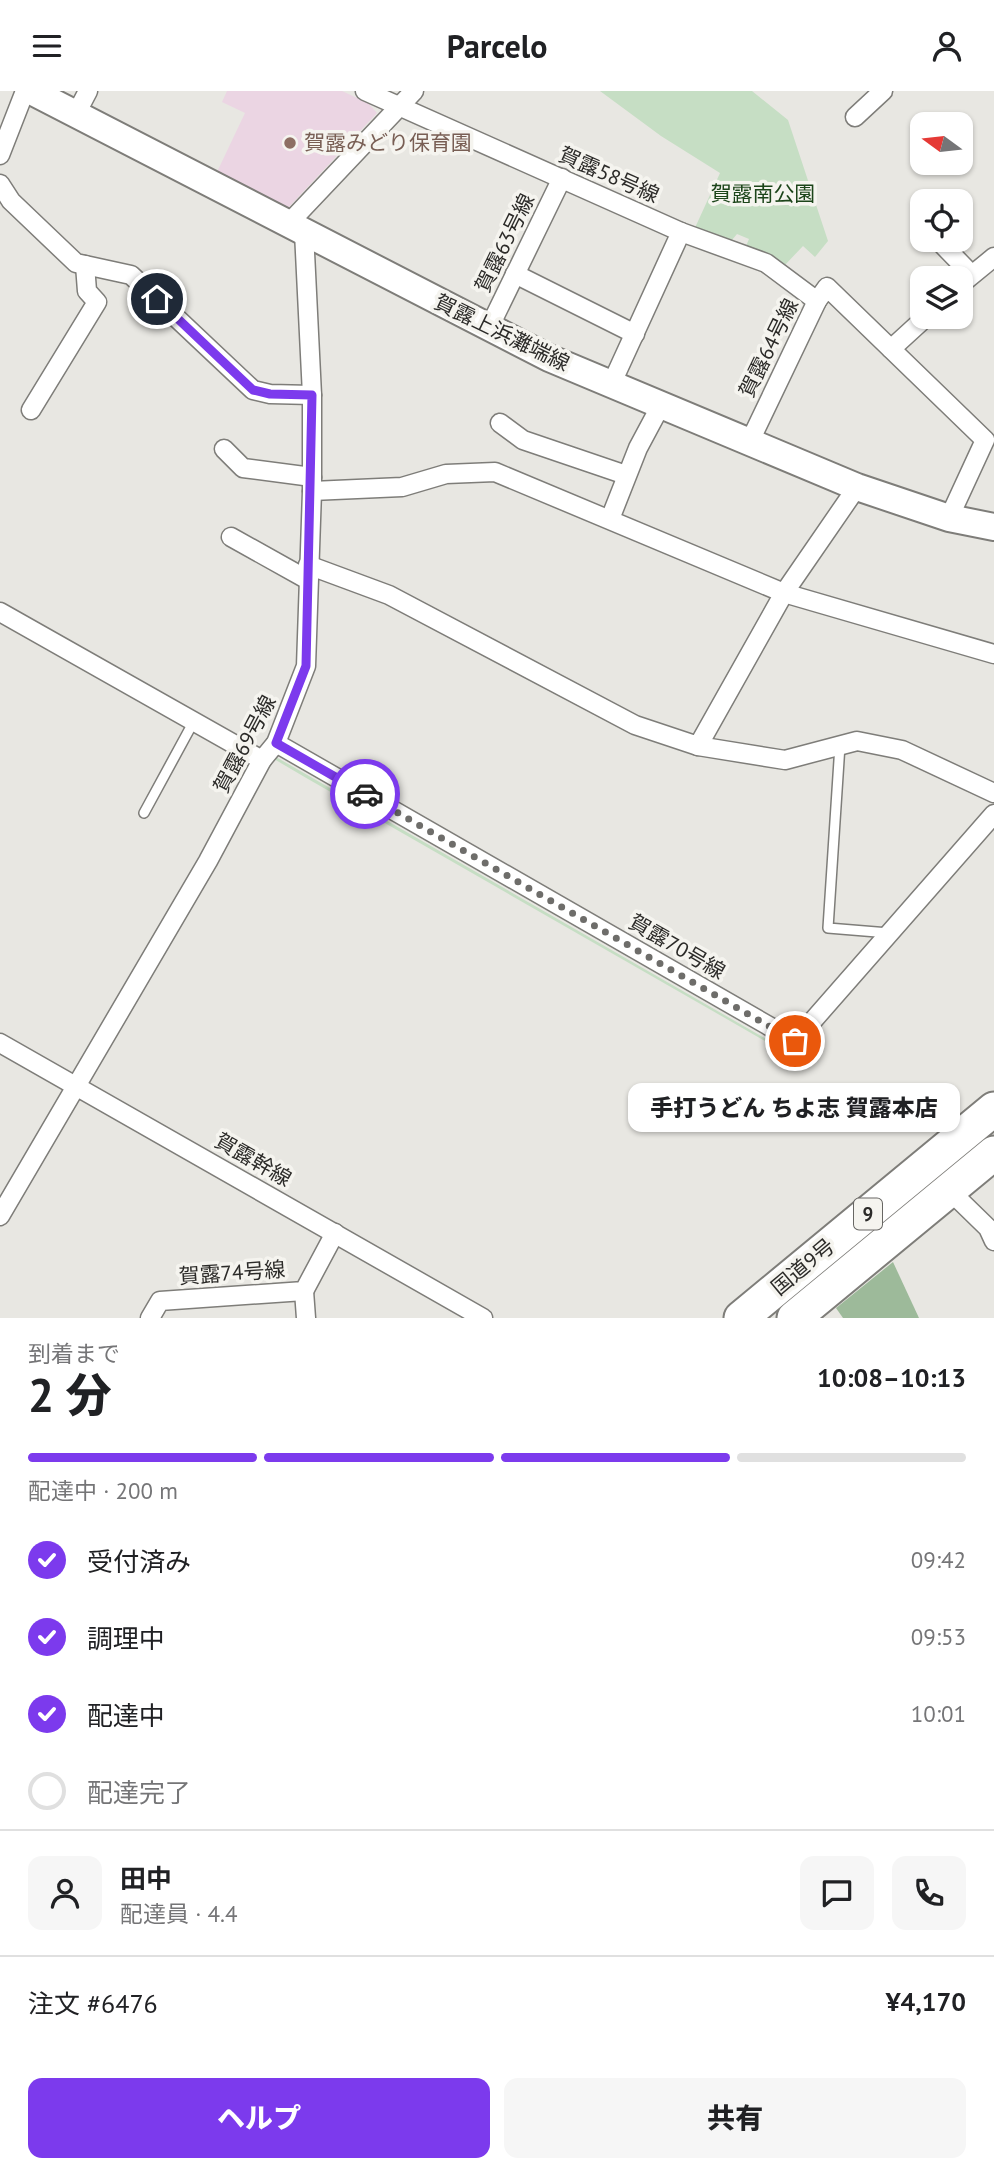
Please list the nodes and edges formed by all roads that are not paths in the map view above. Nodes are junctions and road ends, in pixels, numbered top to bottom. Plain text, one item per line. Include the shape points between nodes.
1 (25, 91) edge
2 (31, 91) edge
3 (365, 91) edge
4 (414, 91) edge
5 (883, 91) edge
6 (82, 102) edge
7 (398, 107) junction
8 (855, 117) dead end
9 (0, 155) edge
10 (562, 178) junction
11 (0, 184) edge
12 (296, 228) junction
13 (681, 232) junction
14 (994, 257) edge
15 (85, 265) junction
16 (515, 274) junction
17 (973, 274) edge
18 (817, 301) junction
19 (489, 328) junction
20 (913, 329) edge
21 (635, 334) junction
22 (891, 349) junction
23 (611, 385) junction
24 (312, 395) junction
25 (661, 405) junction
26 (31, 410) dead end
27 (500, 423) dead end
28 (750, 441) junction
29 (223, 449) dead end
30 (626, 475) junction
31 (312, 484) junction
32 (857, 487) junction
33 (948, 517) junction
34 (610, 519) junction
35 (994, 527) edge
36 (231, 537) dead end
37 (308, 573) junction
38 (785, 593) junction
39 (0, 612) edge
40 (994, 654) edge
41 (194, 721) junction
42 (276, 743) junction
43 (840, 745) junction
44 (698, 746) junction
45 (262, 760) junction
46 (994, 793) edge
47 (144, 813) dead end
48 (994, 814) edge
49 (889, 933) junction
50 (0, 1042) edge
51 (75, 1085) junction
52 (994, 1109) edge
53 (994, 1153) edge
54 (949, 1189) junction
55 (0, 1216) edge
56 (334, 1233) junction
57 (994, 1241) edge
58 (304, 1291) junction
59 (150, 1318) edge
60 (306, 1318) edge
61 (483, 1318) edge
62 (741, 1318) edge
63 (794, 1318) edge

1 - 9 street
2 - 6 street, 賀露上浜灘端線
3 - 7 street, 賀露58号線
4 - 7 street
5 - 8 street
6 - 12 street, 賀露上浜灘端線
7 - 10 street, 賀露58号線
7 - 12 street
10 - 13 street, 賀露58号線
10 - 16 street, 賀露63号線
11 - 15 street via 11,201 66,255
12 - 19 street, 賀露上浜灘端線
12 - 24 street, 賀露69号線
13 - 18 street, 賀露58号線 via 766,263
13 - 21 street
14 - 17 street
15 - 24 street via 131,275 253,390
15 - 26 street via 87,291 97,303
16 - 19 street, 賀露63号線
16 - 21 street
18 - 22 street, 賀露64号線 via 827,287
18 - 28 street, 賀露64号線
19 - 23 street, 賀露上浜灘端線
20 - 22 street
21 - 23 street
22 - 33 street, 賀露64号線 via 985,440
23 - 25 street, 賀露上浜灘端線
24 - 31 street, 賀露69号線
25 - 28 street, 賀露上浜灘端線
25 - 30 street
27 - 30 street via 523,440
28 - 32 street, 賀露上浜灘端線
29 - 31 street via 243,468
30 - 34 street
31 - 34 street via 402,487 446,474 495,471
31 - 37 street, 賀露69号線
32 - 33 street, 賀露上浜灘端線
32 - 38 street
33 - 35 street, 賀露上浜灘端線
34 - 38 street
36 - 37 street
37 - 42 street, 賀露69号線 via 306,666
37 - 44 street via 389,595 635,725
38 - 40 street
38 - 44 street
39 - 41 street
41 - 45 street
41 - 47 lane
42 - 45 street, 賀露69号線
42 - 49 street, 賀露70号線 via 795,1041
43 - 44 street via 785,760
43 - 46 street via 858,741 902,750
43 - 49 lane via 828,928
45 - 51 street, 賀露69号線 via 208,861
48 - 49 street, 賀露70号線
50 - 51 street, 賀露幹線
51 - 55 street, 賀露69号線
51 - 56 street, 賀露幹線
52 - 62 highway, 国道9号 / 9
53 - 54 highway, 国道9号 / 9
54 - 57 street via 988,1228
54 - 63 highway, 国道9号 / 9
56 - 58 street, 賀露74号線
56 - 61 street, 賀露幹線
58 - 59 street, 賀露74号線 via 160,1301
58 - 60 street

